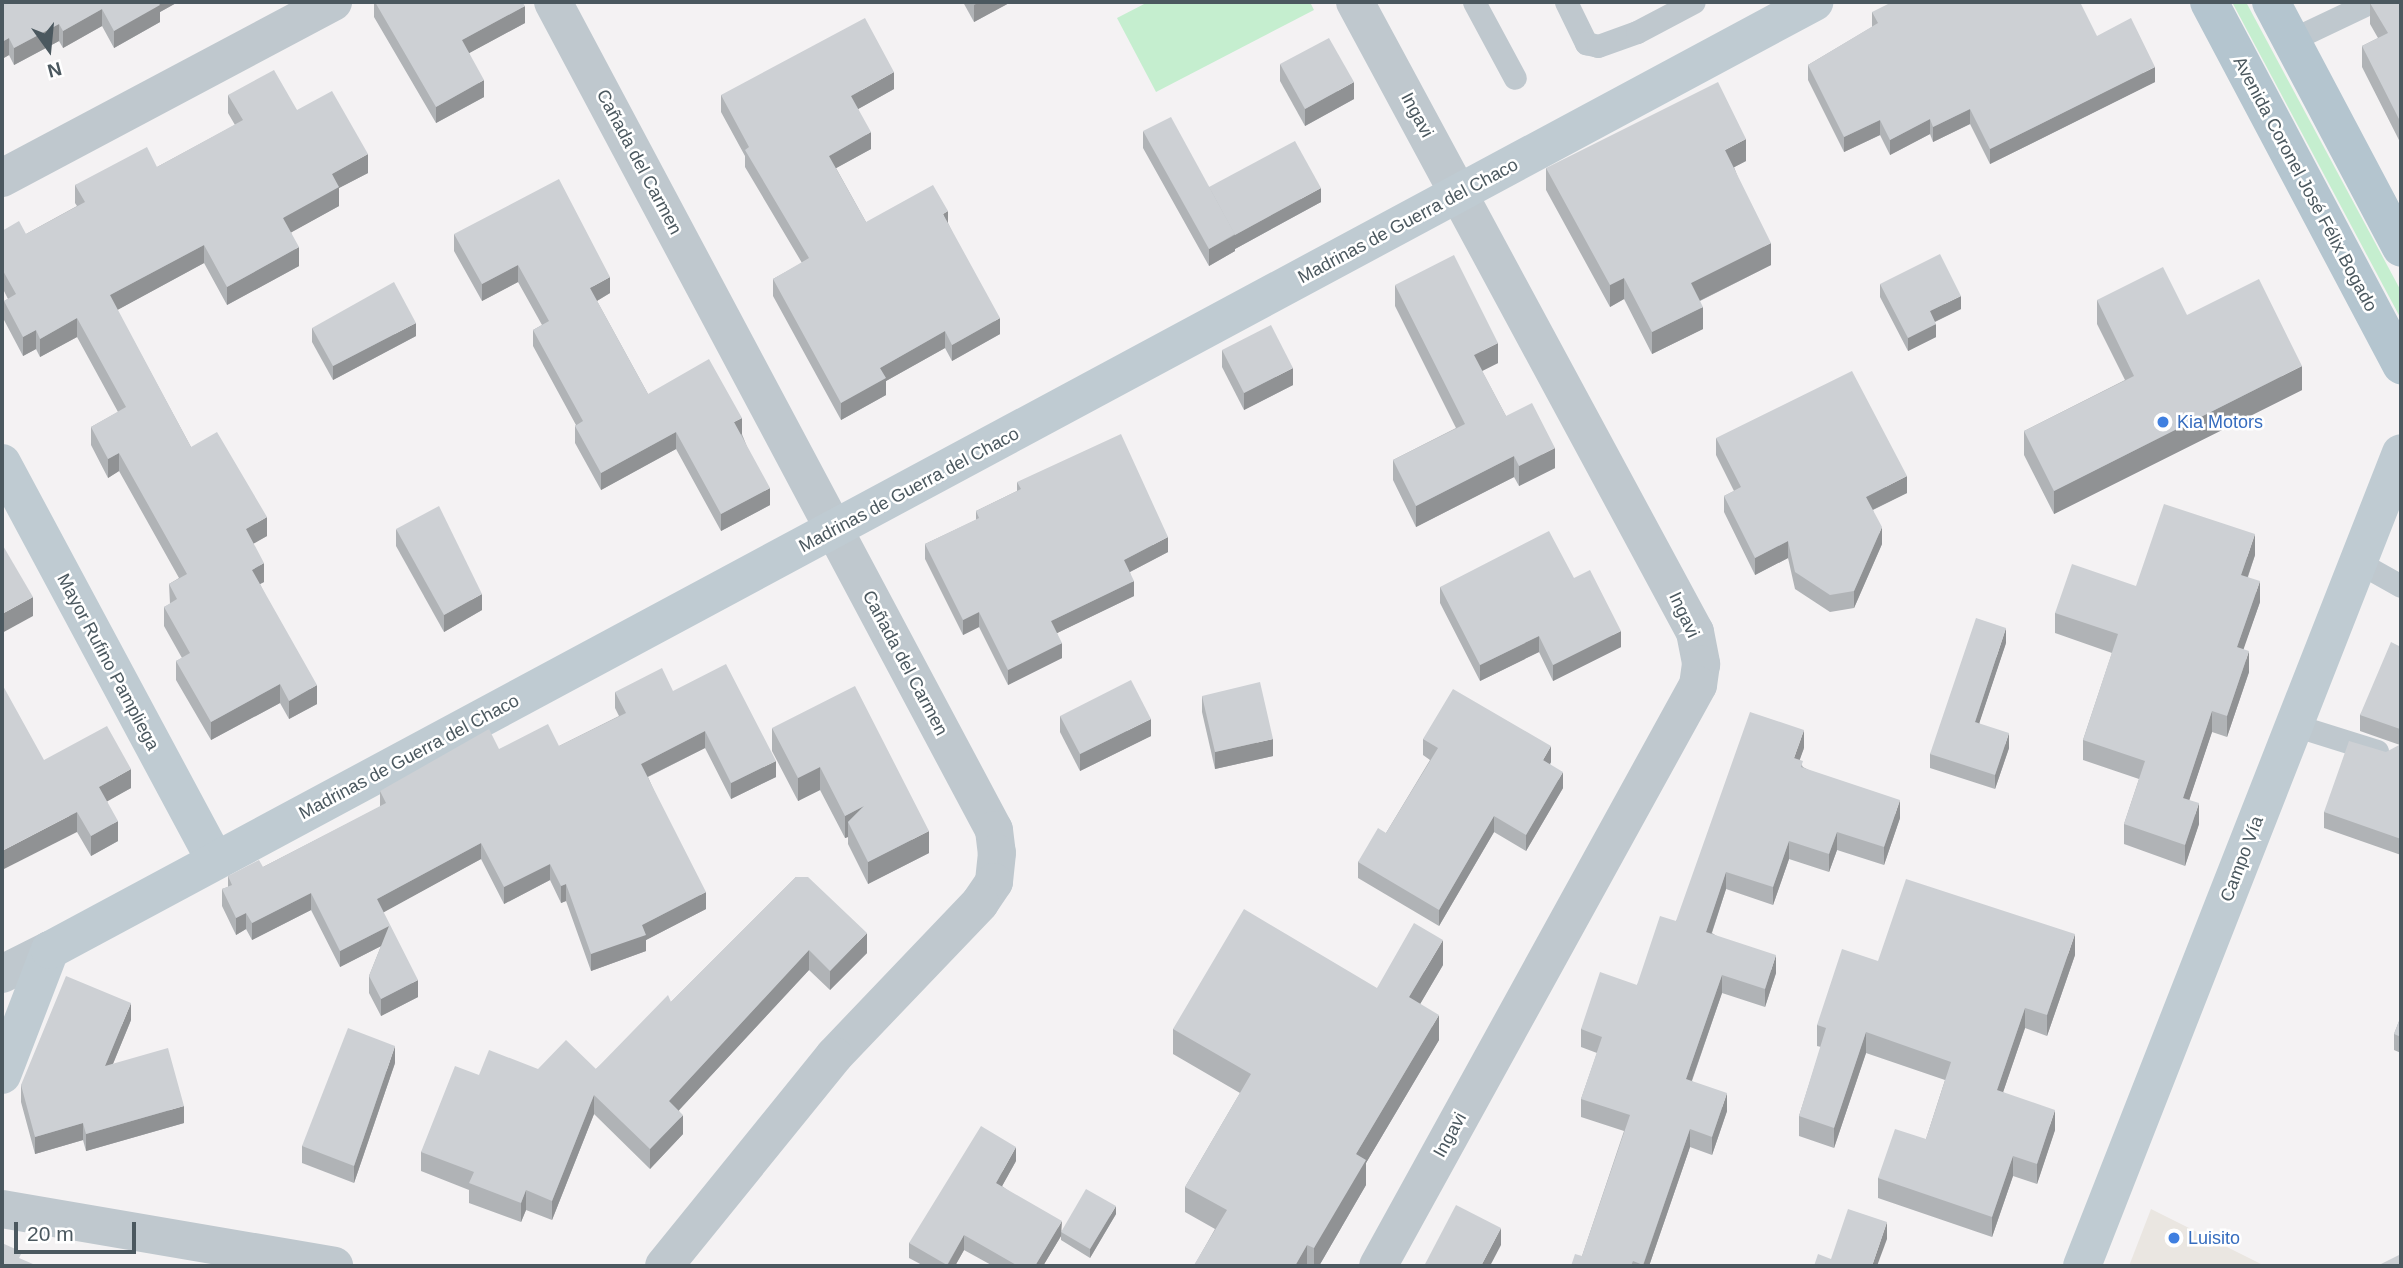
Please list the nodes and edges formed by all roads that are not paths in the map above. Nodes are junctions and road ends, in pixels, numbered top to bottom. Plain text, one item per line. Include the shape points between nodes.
1 (332, 2) edge
2 (553, 2) edge
3 (1355, 2) edge
4 (1474, 2) edge
5 (1566, 2) edge
6 (1694, 2) edge
7 (1814, 2) edge
8 (2209, 2) edge
9 (2271, 2) edge
10 (2371, 2) edge
11 (2291, 40) junction
12 (1516, 78) dead end
13 (2, 178) edge
14 (1459, 194) junction
15 (2401, 248) edge
16 (2401, 365) edge
17 (2401, 453) edge
18 (2, 463) edge
19 (835, 530) junction
20 (2358, 562) junction
21 (2401, 586) edge
22 (2294, 725) junction
23 (2390, 755) edge
24 (215, 861) junction
25 (50, 950) junction
26 (2, 974) edge
27 (2, 1074) edge
28 (2, 1209) edge
29 (334, 1266) edge
30 (664, 1266) edge
31 (1378, 1266) edge
32 (2082, 1266) edge

1 - 13 street
2 - 19 street, Cañada del Carmen
3 - 14 street, Ingavi
4 - 12 lane
5 - 6 lane via 1586,43 1598,46 1637,32
7 - 14 street, Madrinas de Guerra del Chaco
8 - 16 main road, Avenida Coronel José Félix Bogado
9 - 11 main road
10 - 11 lane
11 - 15 main road
14 - 19 street, Madrinas de Guerra del Chaco
14 - 31 street, Ingavi via 1695,632 1701,664 1698,685
17 - 20 street, Campo Vía
18 - 24 street, Mayor Rufino Pampliega
19 - 24 street, Madrinas de Guerra del Chaco
19 - 30 street, Cañada del Carmen via 994,830 994,882 980,903 834,1056
20 - 21 lane
20 - 22 street, Campo Vía
22 - 23 lane
22 - 32 street, Campo Vía
24 - 25 street, Madrinas de Guerra del Chaco
25 - 26 street, Madrinas de Guerra del Chaco
25 - 27 street
28 - 29 street

